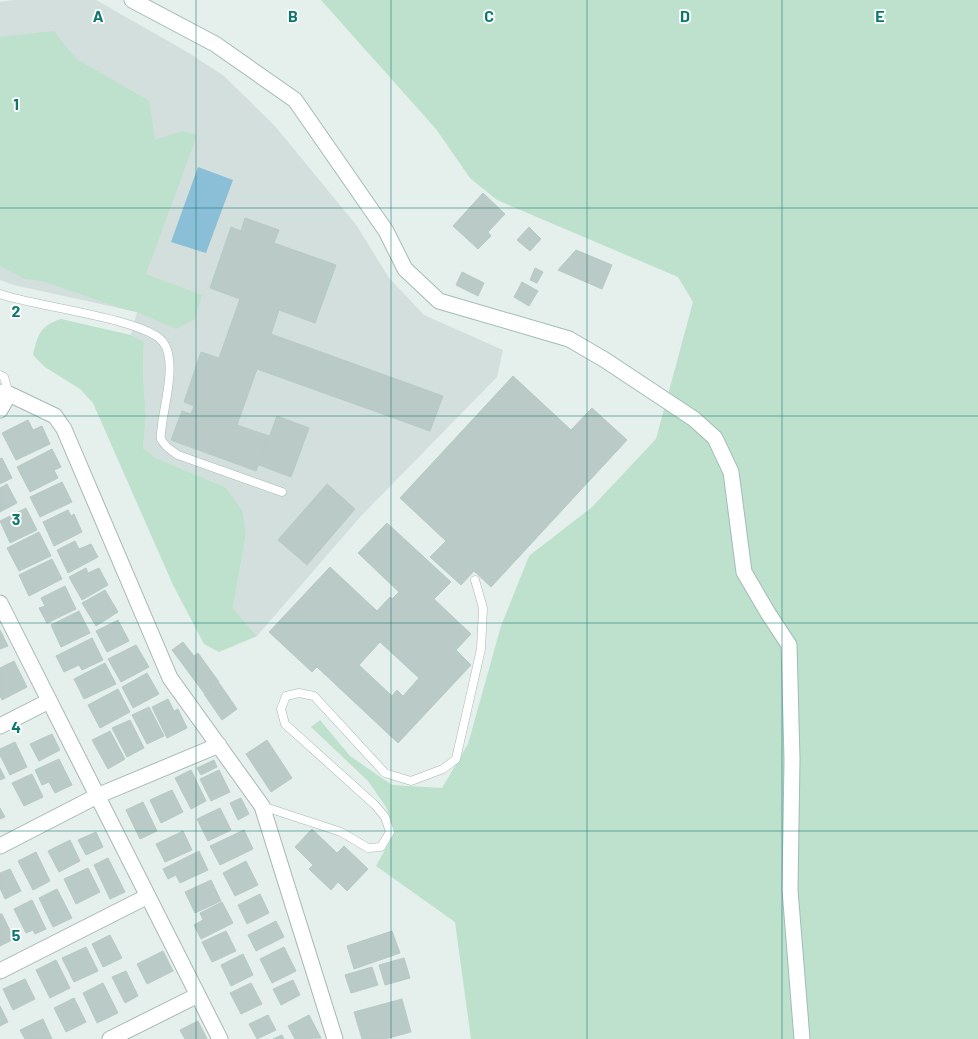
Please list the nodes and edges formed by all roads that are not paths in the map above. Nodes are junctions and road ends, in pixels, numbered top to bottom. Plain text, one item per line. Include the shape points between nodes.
1 (132, 0) edge
2 (0, 294) edge
3 (0, 375) edge
4 (4, 393) edge
5 (0, 410) edge
6 (282, 492) dead end
7 (474, 580) dead end
8 (1, 607) edge
9 (50, 701) junction
10 (0, 726) edge
11 (219, 745) junction
12 (97, 796) junction
13 (262, 806) junction
14 (0, 846) edge
15 (148, 896) junction
16 (0, 972) edge
17 (198, 995) junction
18 (110, 1039) edge
19 (220, 1039) edge
20 (336, 1039) edge
21 (802, 1039) edge

1 - 21 street via 215,44 295,100 386,231 405,269 439,301 570,339 694,418 715,438 732,472 744,572 789,645 792,760 790,890
2 - 6 lane via 150,331 163,341 169,352 169,380 161,438 166,447 178,455
3 - 4 lane via 4,377
4 - 5 street
4 - 11 street via 56,416 64,429 170,678
7 - 13 lane via 483,608 481,649 456,759 443,768 411,781 385,773 314,696 299,693 286,696 281,709 285,724 385,817 390,832 381,847 368,848 341,832
8 - 9 street
9 - 10 street
9 - 12 street
11 - 12 street
11 - 13 street
12 - 14 street
12 - 15 street
13 - 20 street
15 - 16 street
15 - 17 street
17 - 18 street
17 - 19 street

